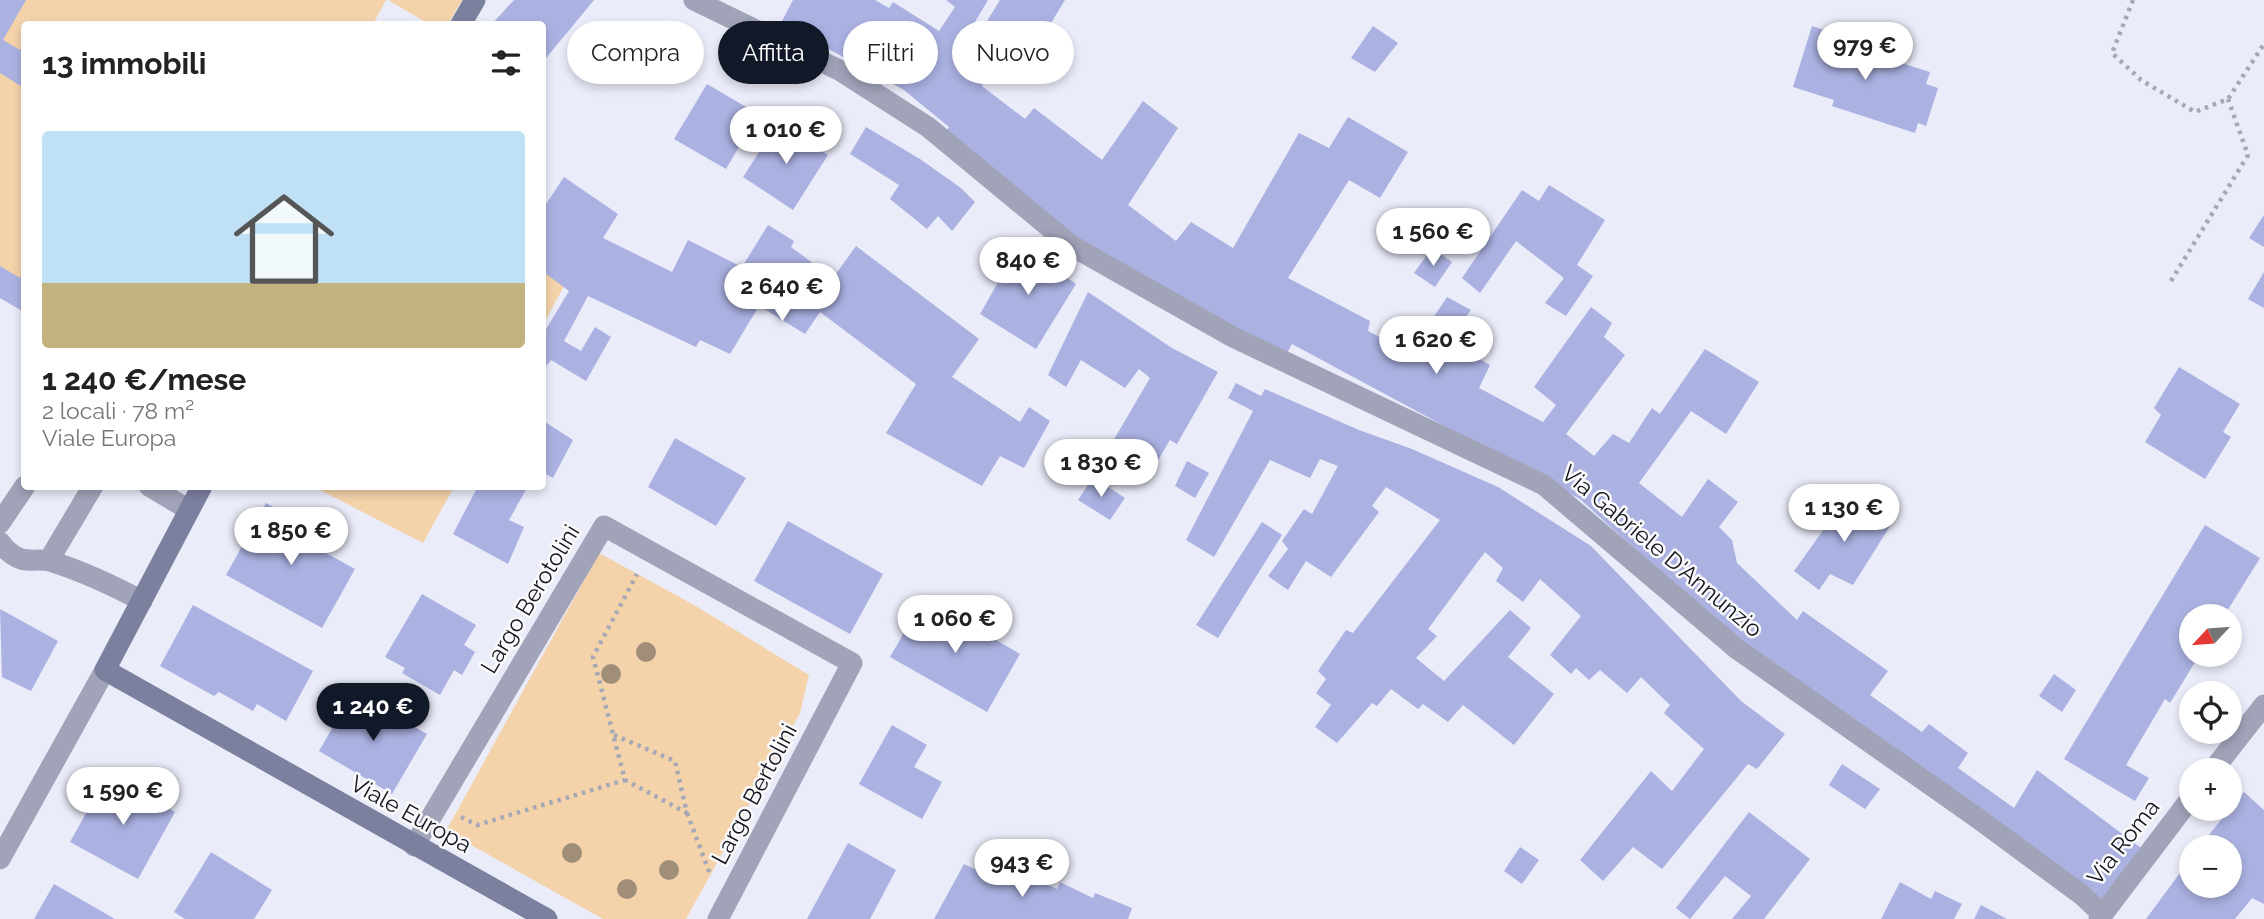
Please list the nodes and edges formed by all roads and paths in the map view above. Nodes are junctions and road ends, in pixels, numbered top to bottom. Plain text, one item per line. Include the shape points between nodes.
1 (475, 0) edge
2 (694, 0) edge
3 (2133, 0) edge
4 (463, 21) edge
5 (2264, 44) edge
6 (2228, 99) junction
7 (2171, 281) dead end
8 (22, 490) edge
9 (91, 490) edge
10 (156, 490) edge
11 (200, 490) edge
12 (189, 510) junction
13 (0, 523) edge
14 (0, 542) edge
15 (650, 551) junction
16 (49, 560) junction
17 (142, 601) junction
18 (104, 670) junction
19 (2264, 705) edge
20 (826, 713) joint
21 (613, 735) junction
22 (2222, 758) edge
23 (625, 780) junction
24 (438, 806) junction
25 (687, 813) junction
26 (2179, 814) edge
27 (414, 846) junction
28 (0, 859) edge
29 (723, 909) edge
30 (2100, 916) edge
31 (547, 919) edge

1 - 4 main road
2 - 30 street, Via Gabriele D'Annunzio via 839,70 928,127 1072,246 1233,337 1544,485 1737,649 2082,895
3 - 6 path via 2112,53 2141,80 2194,112
5 - 6 path
6 - 7 path via 2248,155
8 - 13 street
9 - 16 street
10 - 12 street
11 - 12 main road
12 - 17 main road
14 - 16 street via 19,558
15 - 20 street, Largo Berotolini via 852,663
15 - 21 path via 593,657
15 - 24 street, Largo Berotolini via 604,526
16 - 17 street
17 - 18 main road
18 - 27 main road, Viale Europa
18 - 28 street
19 - 22 street
20 - 29 street, Largo Bertolini
21 - 23 path
21 - 25 path via 675,761
23 - 24 path via 477,825
23 - 25 path
24 - 27 street, Largo Berotolini
25 - 29 path
26 - 30 street, Via Roma
27 - 31 main road, Viale Europa

